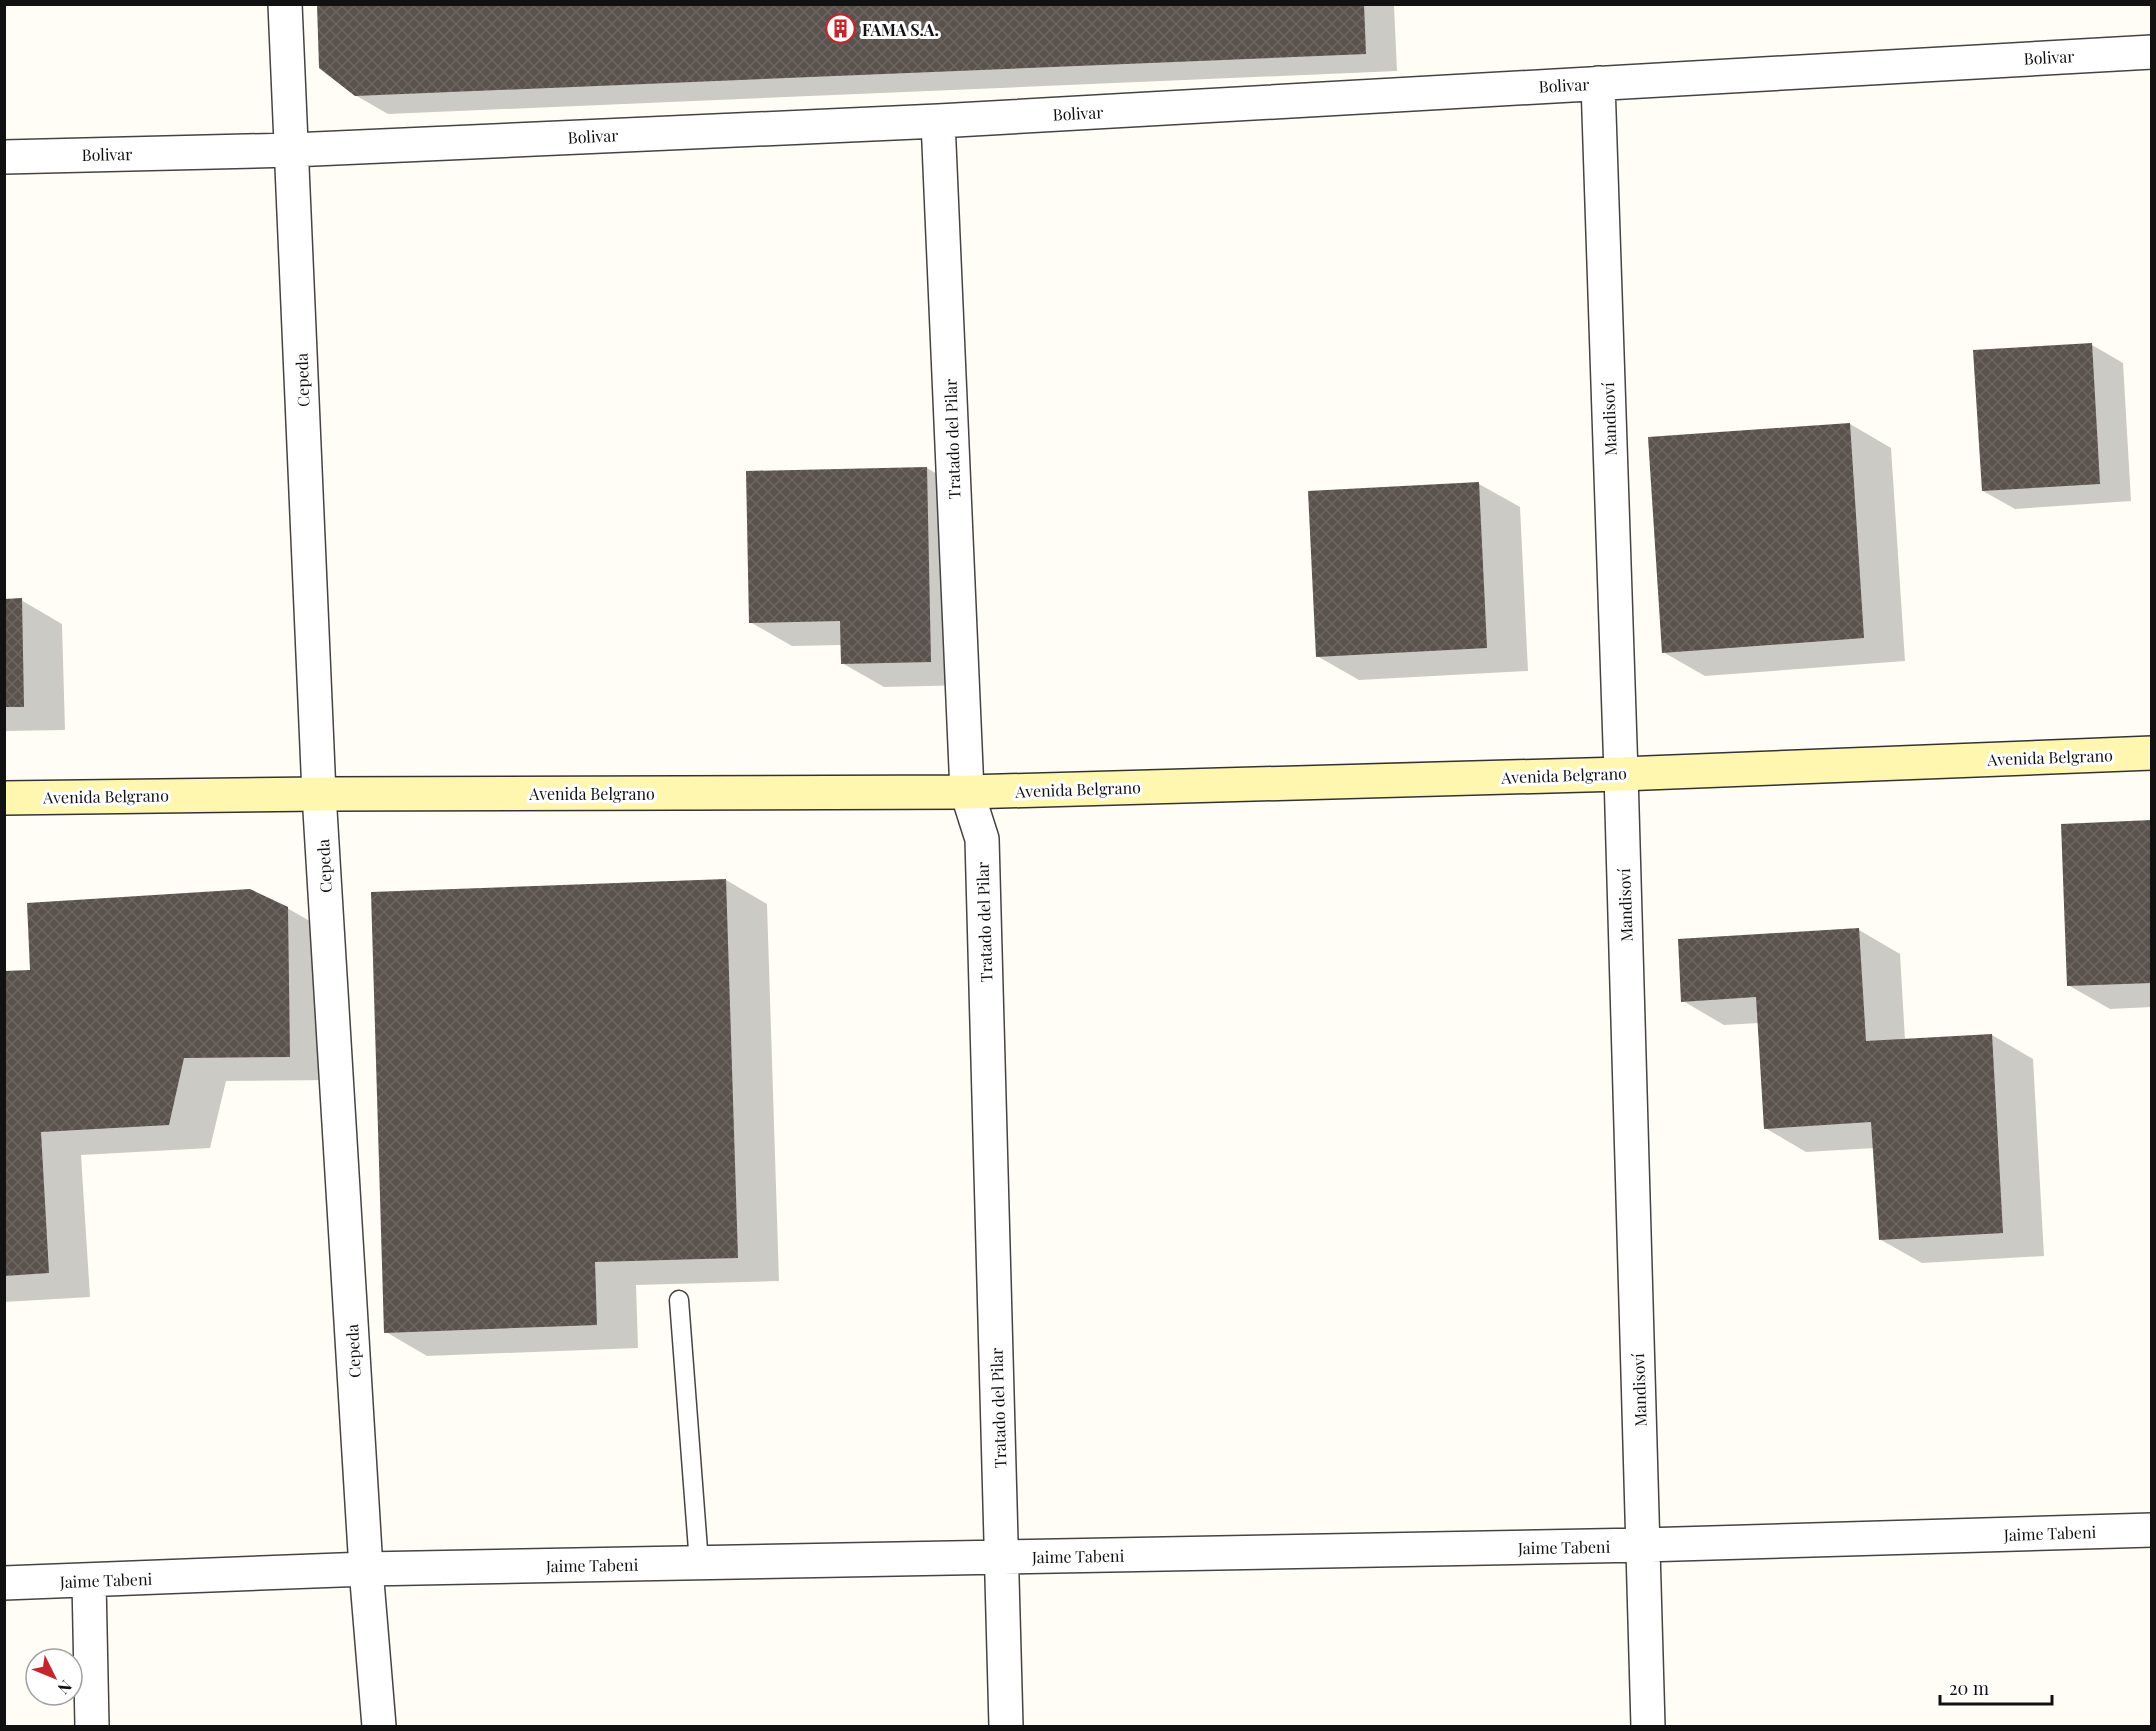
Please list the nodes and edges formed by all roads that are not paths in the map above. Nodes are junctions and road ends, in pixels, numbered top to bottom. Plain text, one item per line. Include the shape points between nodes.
1 (285, 4) edge
2 (2151, 52) edge
3 (1598, 83) junction
4 (938, 121) junction
5 (292, 150) junction
6 (4, 157) edge
7 (2151, 753) edge
8 (1621, 774) junction
9 (967, 792) junction
10 (320, 794) junction
11 (4, 798) edge
12 (679, 1300) dead end
13 (2151, 1530) edge
14 (1643, 1545) junction
15 (1002, 1558) junction
16 (699, 1563) junction
17 (366, 1569) junction
18 (89, 1581) junction
19 (4, 1583) edge
20 (92, 1726) edge
21 (379, 1726) edge
22 (1006, 1726) edge
23 (1648, 1726) edge

1 - 5 street, Cepeda
2 - 3 street, Bolivar
3 - 4 street, Bolivar
3 - 8 street, Mandisoví
4 - 5 street, Bolivar
4 - 9 street, Tratado del Pilar
5 - 6 street, Bolivar
5 - 10 street, Cepeda
7 - 8 main road, Avenida Belgrano
8 - 9 main road, Avenida Belgrano
8 - 14 street, Mandisoví
9 - 10 main road, Avenida Belgrano
9 - 15 street, Tratado del Pilar via 982,839
10 - 11 main road, Avenida Belgrano
10 - 17 street, Cepeda
12 - 16 lane
13 - 14 street, Jaime Tabeni
14 - 15 street, Jaime Tabeni
14 - 23 street, Mandisoví
15 - 16 street, Jaime Tabeni
15 - 22 street, Tratado del Pilar
16 - 17 street, Jaime Tabeni
17 - 18 street, Jaime Tabeni
17 - 21 street, Cepeda
18 - 19 street, Jaime Tabeni
18 - 20 street

